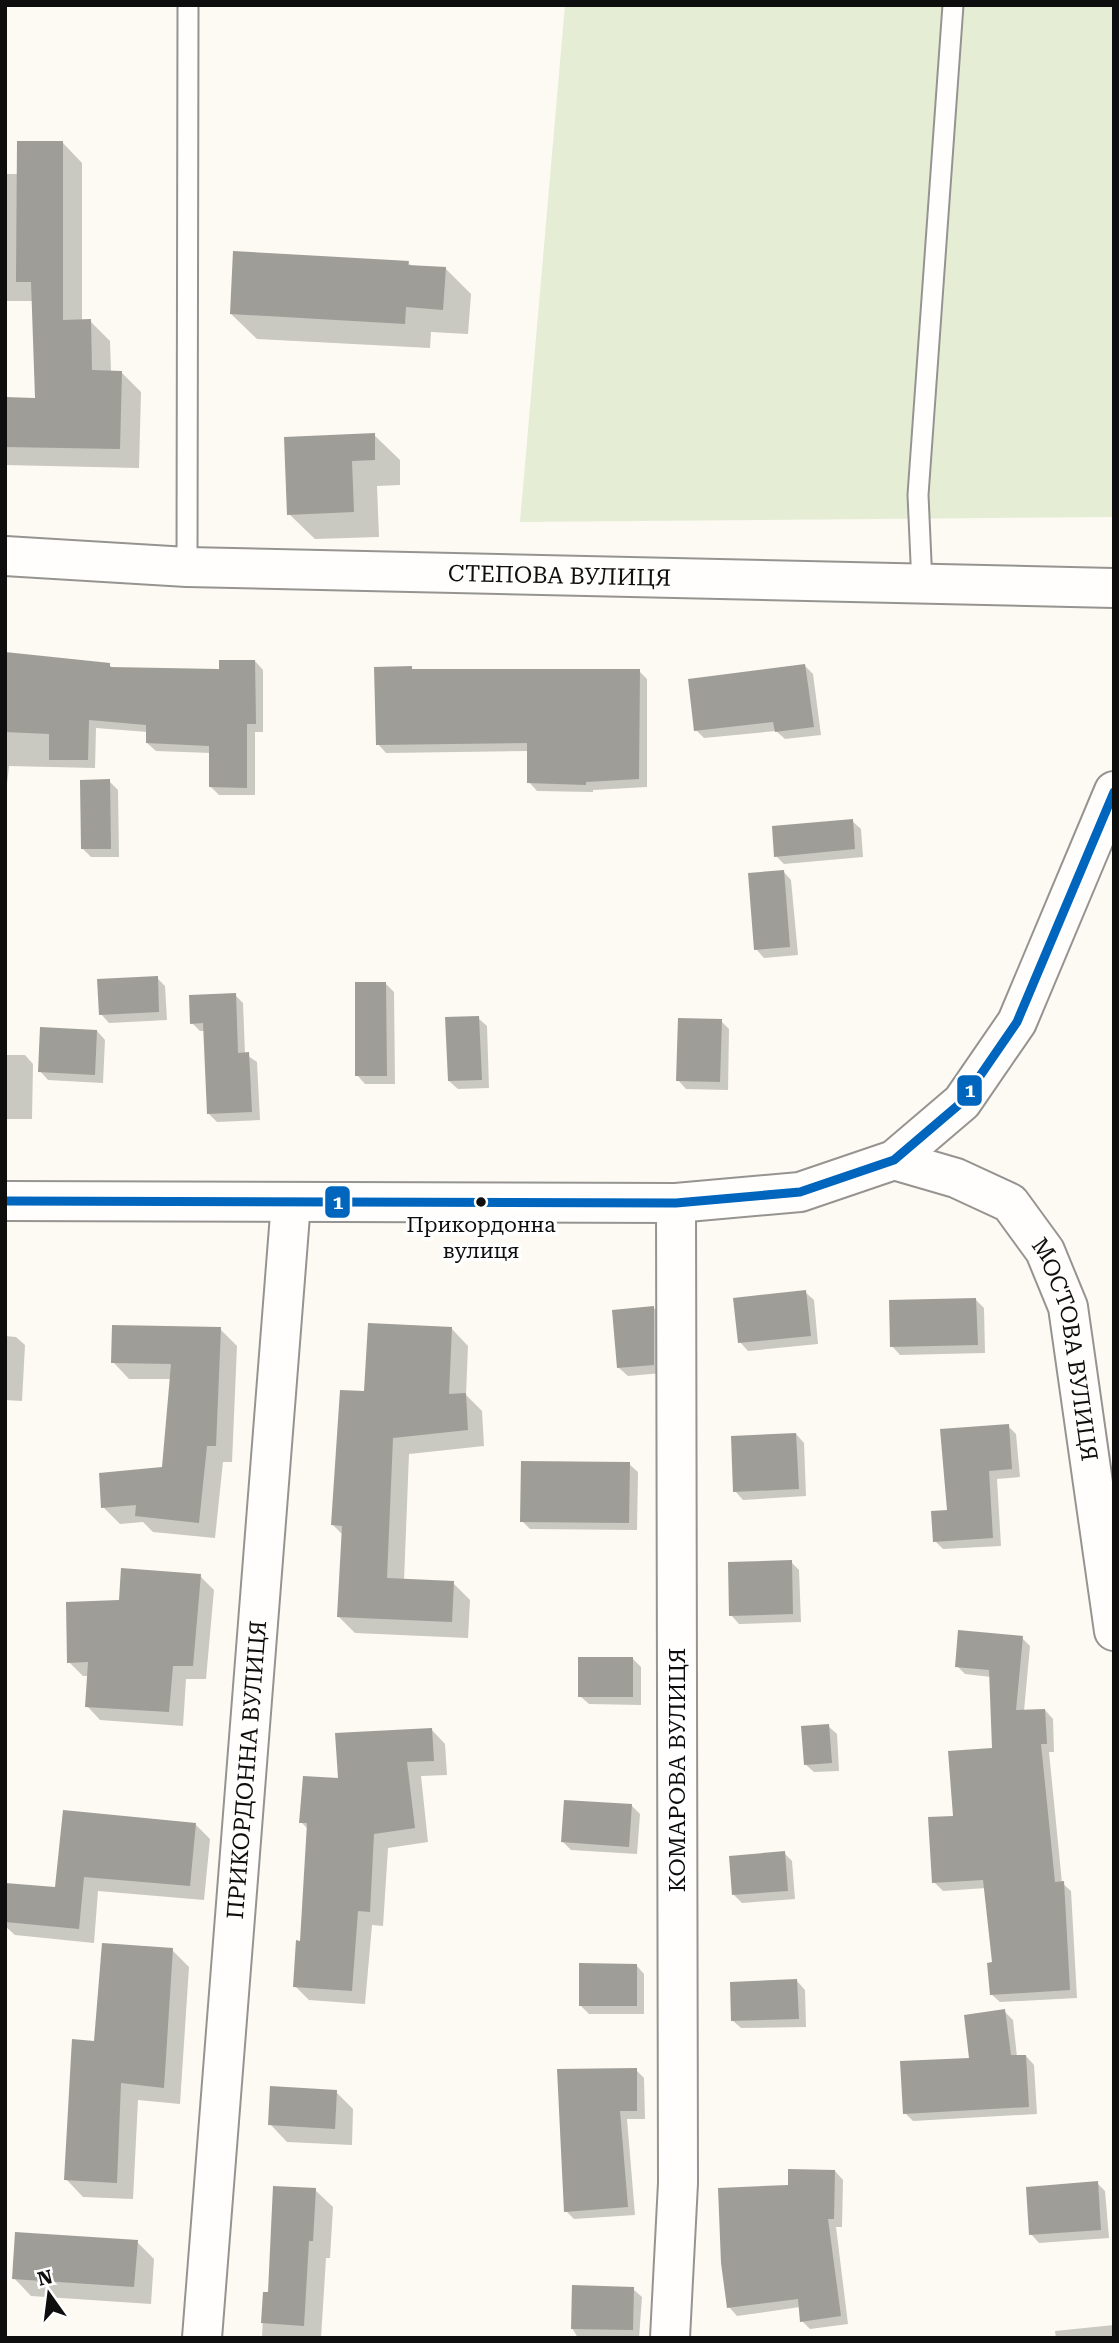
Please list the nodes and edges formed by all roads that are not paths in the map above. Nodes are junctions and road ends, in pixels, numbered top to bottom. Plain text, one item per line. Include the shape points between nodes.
1 (188, 5) edge
2 (953, 5) edge
3 (5, 556) edge
4 (187, 567) junction
5 (922, 584) junction
6 (1114, 588) edge
7 (1114, 791) edge
8 (894, 1160) junction
9 (5, 1201) edge
10 (291, 1202) junction
11 (676, 1203) junction
12 (1114, 1631) edge
13 (202, 2338) edge
14 (670, 2338) edge

1 - 4 lane
2 - 5 lane via 918,495
3 - 4 street, СТЕПОВА ВУЛИЦЯ
4 - 5 street, СТЕПОВА ВУЛИЦЯ
5 - 6 street, СТЕПОВА ВУЛИЦЯ
7 - 8 street via 1017,1022 962,1102
8 - 11 street via 800,1192
8 - 12 street, МОСТОВА ВУЛИЦЯ via 956,1178 1010,1203 1045,1251 1068,1307
9 - 10 street
10 - 11 street
10 - 13 street, ПРИКОРДОННА ВУЛИЦЯ
11 - 14 street, КОМАРОВА ВУЛИЦЯ via 678,2183

